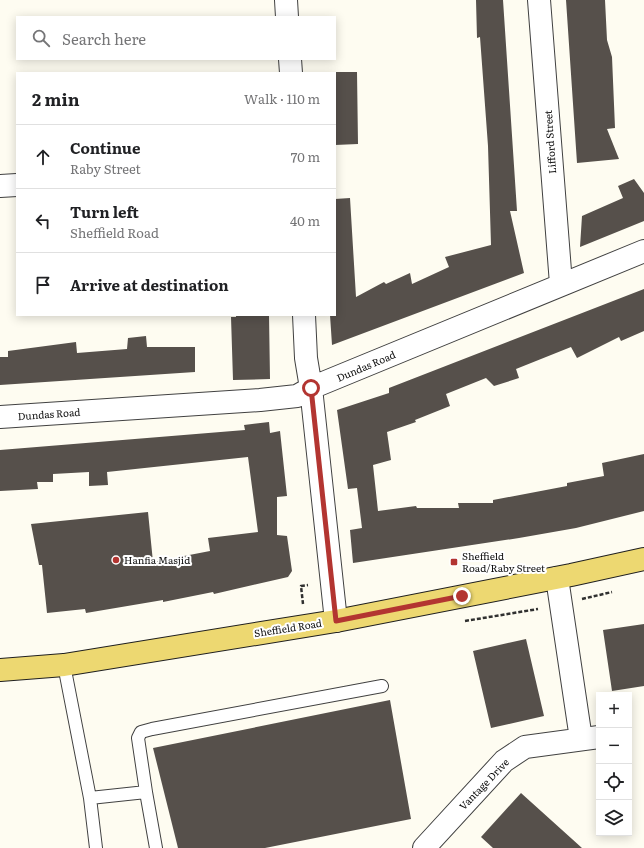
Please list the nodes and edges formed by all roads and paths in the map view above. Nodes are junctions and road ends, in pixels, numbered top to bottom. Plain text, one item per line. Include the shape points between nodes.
1 (286, 0) edge
2 (539, 0) edge
3 (287, 16) edge
4 (290, 60) edge
5 (290, 72) edge
6 (16, 185) edge
7 (0, 186) edge
8 (644, 251) edge
9 (561, 284) junction
10 (304, 316) edge
11 (311, 388) junction
12 (0, 417) edge
13 (644, 559) edge
14 (557, 578) junction
15 (336, 621) junction
16 (64, 665) junction
17 (0, 670) edge
18 (382, 686) dead end
19 (590, 738) edge
20 (146, 792) junction
21 (90, 798) junction
22 (96, 848) edge
23 (156, 848) edge
24 (424, 848) edge

1 - 3 street
2 - 9 street, Lifford Street
4 - 5 street
6 - 7 street
8 - 9 street, Dundas Road
9 - 11 street, Dundas Road
10 - 11 street via 306,358
11 - 12 street, Dundas Road via 297,396 260,400
11 - 15 street
13 - 14 main road, Sheffield Road
14 - 15 main road, Sheffield Road
14 - 19 street, Vantage Drive
15 - 16 main road, Sheffield Road
16 - 17 main road, Sheffield Road
16 - 21 lane
18 - 20 lane via 141,732 138,738
19 - 24 street, Vantage Drive via 525,747 504,761
20 - 21 lane
20 - 23 lane
21 - 22 lane

